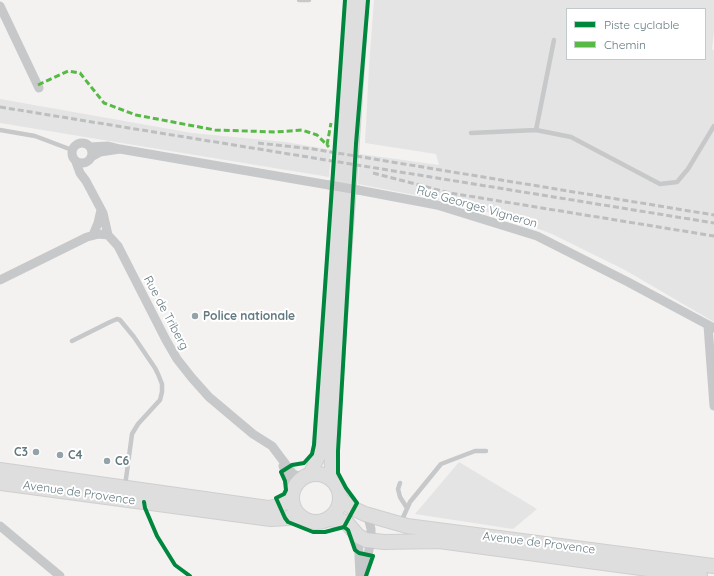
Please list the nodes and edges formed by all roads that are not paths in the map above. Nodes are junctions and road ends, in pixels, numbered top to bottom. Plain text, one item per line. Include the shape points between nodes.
1 (299, 0) edge
2 (309, 0) edge
3 (351, 0) edge
4 (362, 0) edge
5 (0, 6) edge
6 (554, 40) dead end
7 (39, 88) dead end
8 (714, 126) edge
9 (0, 130) edge
10 (536, 130) junction
11 (471, 133) dead end
12 (90, 147) junction
13 (120, 149) junction
14 (72, 150) junction
15 (89, 159) junction
16 (76, 162) junction
17 (86, 181) junction
18 (101, 210) junction
19 (93, 235) junction
20 (108, 236) junction
21 (0, 280) edge
22 (711, 327) edge
23 (72, 341) dead end
24 (714, 406) edge
25 (486, 451) dead end
26 (281, 459) junction
27 (0, 470) edge
28 (306, 476) junction
29 (332, 479) junction
30 (0, 483) edge
31 (400, 483) dead end
32 (125, 487) junction
33 (293, 493) junction
34 (341, 500) junction
35 (407, 508) junction
36 (365, 514) junction
37 (300, 516) junction
38 (329, 518) junction
39 (400, 524) junction
40 (0, 526) edge
41 (371, 539) junction
42 (367, 559) junction
43 (714, 566) edge
44 (360, 575) edge
45 (60, 576) edge
46 (700, 576) edge

1 - 2 lane
3 - 28 main road via 319,455
4 - 29 main road via 331,456
5 - 7 street
6 - 10 lane
8 - 10 lane via 688,169 677,182 660,184 571,137
9 - 14 lane via 45,139
10 - 11 lane
12 - 13 street, Rue Georges Vigneron via 108,146
12 - 14 street via 82,143
12 - 15 street via 92,154
13 - 15 street, Rue Georges Vigneron via 100,152
13 - 22 street, Rue Georges Vigneron, bridge via 437,205 537,236
14 - 16 street via 72,157
15 - 16 street via 82,164
15 - 17 street
16 - 17 street, Rue de Triberg
17 - 18 street, Rue de Triberg
18 - 19 street
18 - 20 street, Rue de Triberg
19 - 20 street
19 - 21 street
20 - 26 street, Rue de Triberg via 118,246 166,340 192,378 224,412 272,446
22 - 24 street
23 - 32 lane via 110,322 120,320 155,368 162,384 160,400 132,434
25 - 35 lane via 475,451 441,464
26 - 28 street, Rue de Triberg via 293,474
26 - 33 street, Rue de Triberg
27 - 32 main road, Avenue de Provence
28 - 29 main road via 321,474
28 - 33 main road
29 - 34 main road via 339,488
30 - 37 main road, Avenue de Provence via 270,518
31 - 35 lane via 400,497
32 - 33 main road, Avenue de Provence via 268,508 279,506
33 - 37 main road via 293,504
34 - 36 main road, Avenue de Provence
34 - 38 main road via 337,510
35 - 39 lane
36 - 39 main road, Avenue de Provence
36 - 41 street via 369,521
37 - 38 main road via 314,522
38 - 41 main road via 347,523
39 - 43 main road, Avenue de Provence
40 - 45 street
41 - 42 street
41 - 42 street via 375,549
41 - 44 street
41 - 46 main road, Avenue de Provence via 439,541
42 - 44 street

